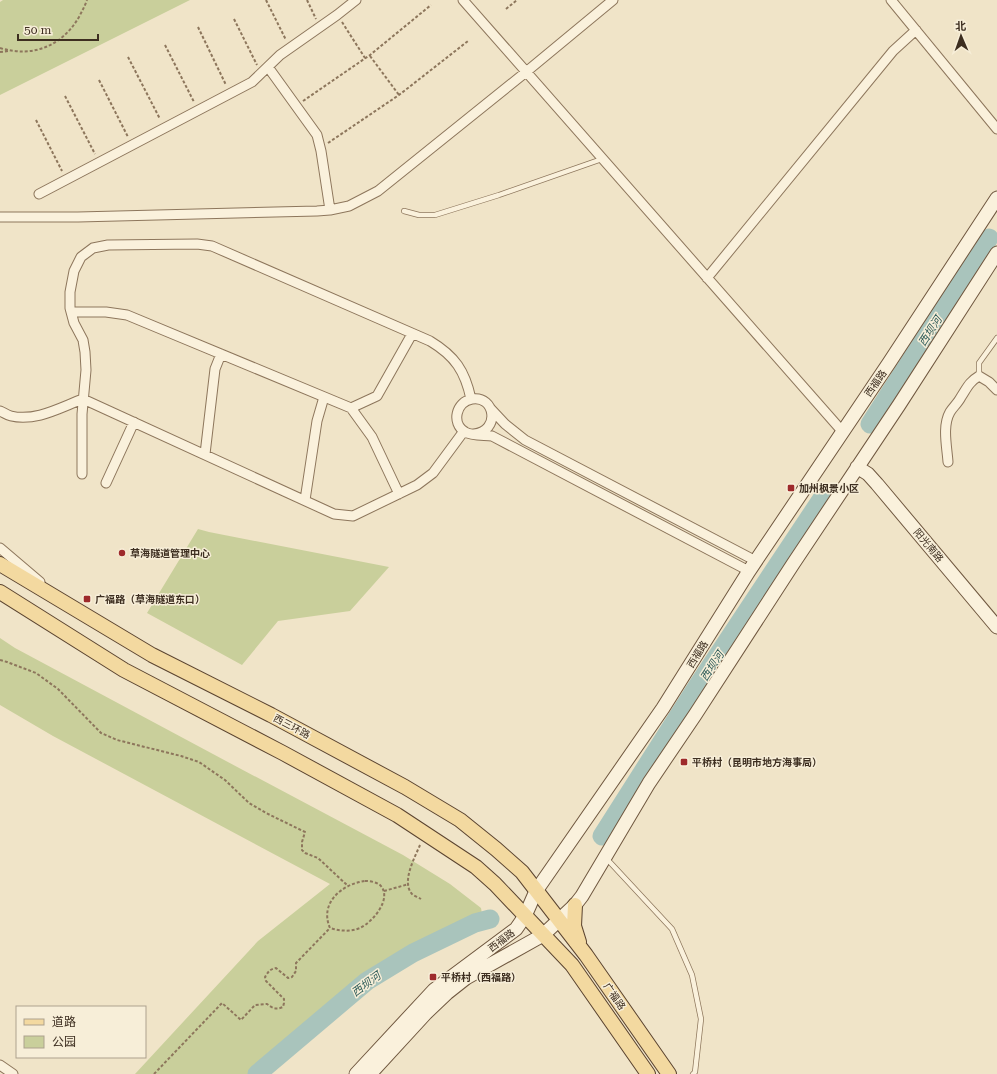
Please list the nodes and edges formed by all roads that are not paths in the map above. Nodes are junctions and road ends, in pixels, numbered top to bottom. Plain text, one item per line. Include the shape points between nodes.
1 (356, 0) edge
2 (463, 0) edge
3 (613, 0) edge
4 (891, 0) edge
5 (916, 30) junction
6 (268, 67) junction
7 (526, 72) junction
8 (997, 129) edge
9 (602, 159) junction
10 (39, 194) dead end
11 (997, 198) edge
12 (330, 210) junction
13 (404, 211) dead end
14 (0, 217) edge
15 (997, 253) edge
16 (707, 278) junction
17 (72, 312) junction
18 (412, 334) junction
19 (997, 338) edge
20 (221, 354) junction
21 (979, 376) junction
22 (997, 390) edge
23 (324, 397) junction
24 (83, 399) junction
25 (471, 399) junction
26 (488, 405) junction
27 (351, 408) junction
28 (0, 411) edge
29 (134, 422) junction
30 (464, 431) junction
31 (842, 431) junction
32 (474, 434) junction
33 (205, 454) junction
34 (948, 462) dead end
35 (857, 467) junction
36 (82, 474) dead end
37 (106, 483) dead end
38 (399, 494) junction
39 (305, 500) junction
40 (0, 548) edge
41 (0, 564) edge
42 (753, 566) junction
43 (2, 593) edge
44 (61, 600) junction
45 (997, 627) edge
46 (605, 857) junction
47 (536, 890) junction
48 (575, 905) junction
49 (525, 916) junction
50 (559, 920) junction
51 (543, 935) junction
52 (580, 947) junction
53 (0, 1065) edge
54 (13, 1074) edge
55 (356, 1074) edge
56 (370, 1074) edge
57 (648, 1074) edge
58 (669, 1074) edge
59 (694, 1074) edge

1 - 6 street via 280,55
2 - 7 street
3 - 7 street
4 - 5 street
5 - 8 street
5 - 16 street via 894,50
6 - 10 street via 252,82
6 - 12 street via 317,136
7 - 9 street
7 - 12 street via 378,191 349,206
9 - 13 lane via 435,215 419,215
9 - 16 street
11 - 31 main road, 西福路
12 - 14 street
15 - 35 main road, 西福路
16 - 31 street
17 - 18 street via 70,292 74,271 81,257 93,248 108,245 196,244 212,246
17 - 20 street via 127,315
17 - 24 street via 85,352
18 - 25 street via 443,349 454,360 462,372
18 - 27 street via 377,396
19 - 21 lane via 979,363
20 - 23 street
20 - 33 street via 215,369
21 - 22 street
21 - 34 street via 971,381 950,412 946,429
23 - 27 street
23 - 39 street via 317,421
24 - 28 street via 36,416 10,416
24 - 29 street
24 - 36 street
25 - 26 street via 480,400
25 - 30 street via 462,404 457,412 457,423
26 - 32 street via 492,415 490,424 483,432
26 - 42 street via 505,424 525,440
27 - 38 street via 372,437
29 - 33 street
29 - 37 street
30 - 32 street
30 - 38 street via 433,473
31 - 42 main road, 西福路
32 - 42 street via 492,436
33 - 39 street
35 - 45 main road, 阳光南路 via 877,484
35 - 46 main road, 西福路 via 650,782
38 - 39 street via 353,516 334,514
40 - 44 street
41 - 44 main road, 西三环路
42 - 47 main road, 西福路 via 663,708
43 - 49 main road via 124,670 283,753 424,832 476,867
44 - 47 main road, 西三环路 via 152,655 271,715 405,787 460,820 507,858
46 - 48 main road, 西福路
46 - 59 lane via 672,929 692,975 701,1019
47 - 49 main road, 西福路
47 - 50 main road, 西三环路
48 - 50 main road, 西福路
48 - 52 main road via 574,926
49 - 51 main road, 广福路
49 - 55 main road, 西福路 via 516,929 434,990
50 - 51 main road, 西福路
50 - 52 main road, 广福路
51 - 56 main road, 西福路 via 466,978 447,993
51 - 57 main road, 广福路 via 572,965
52 - 58 main road, 广福路
53 - 54 street

